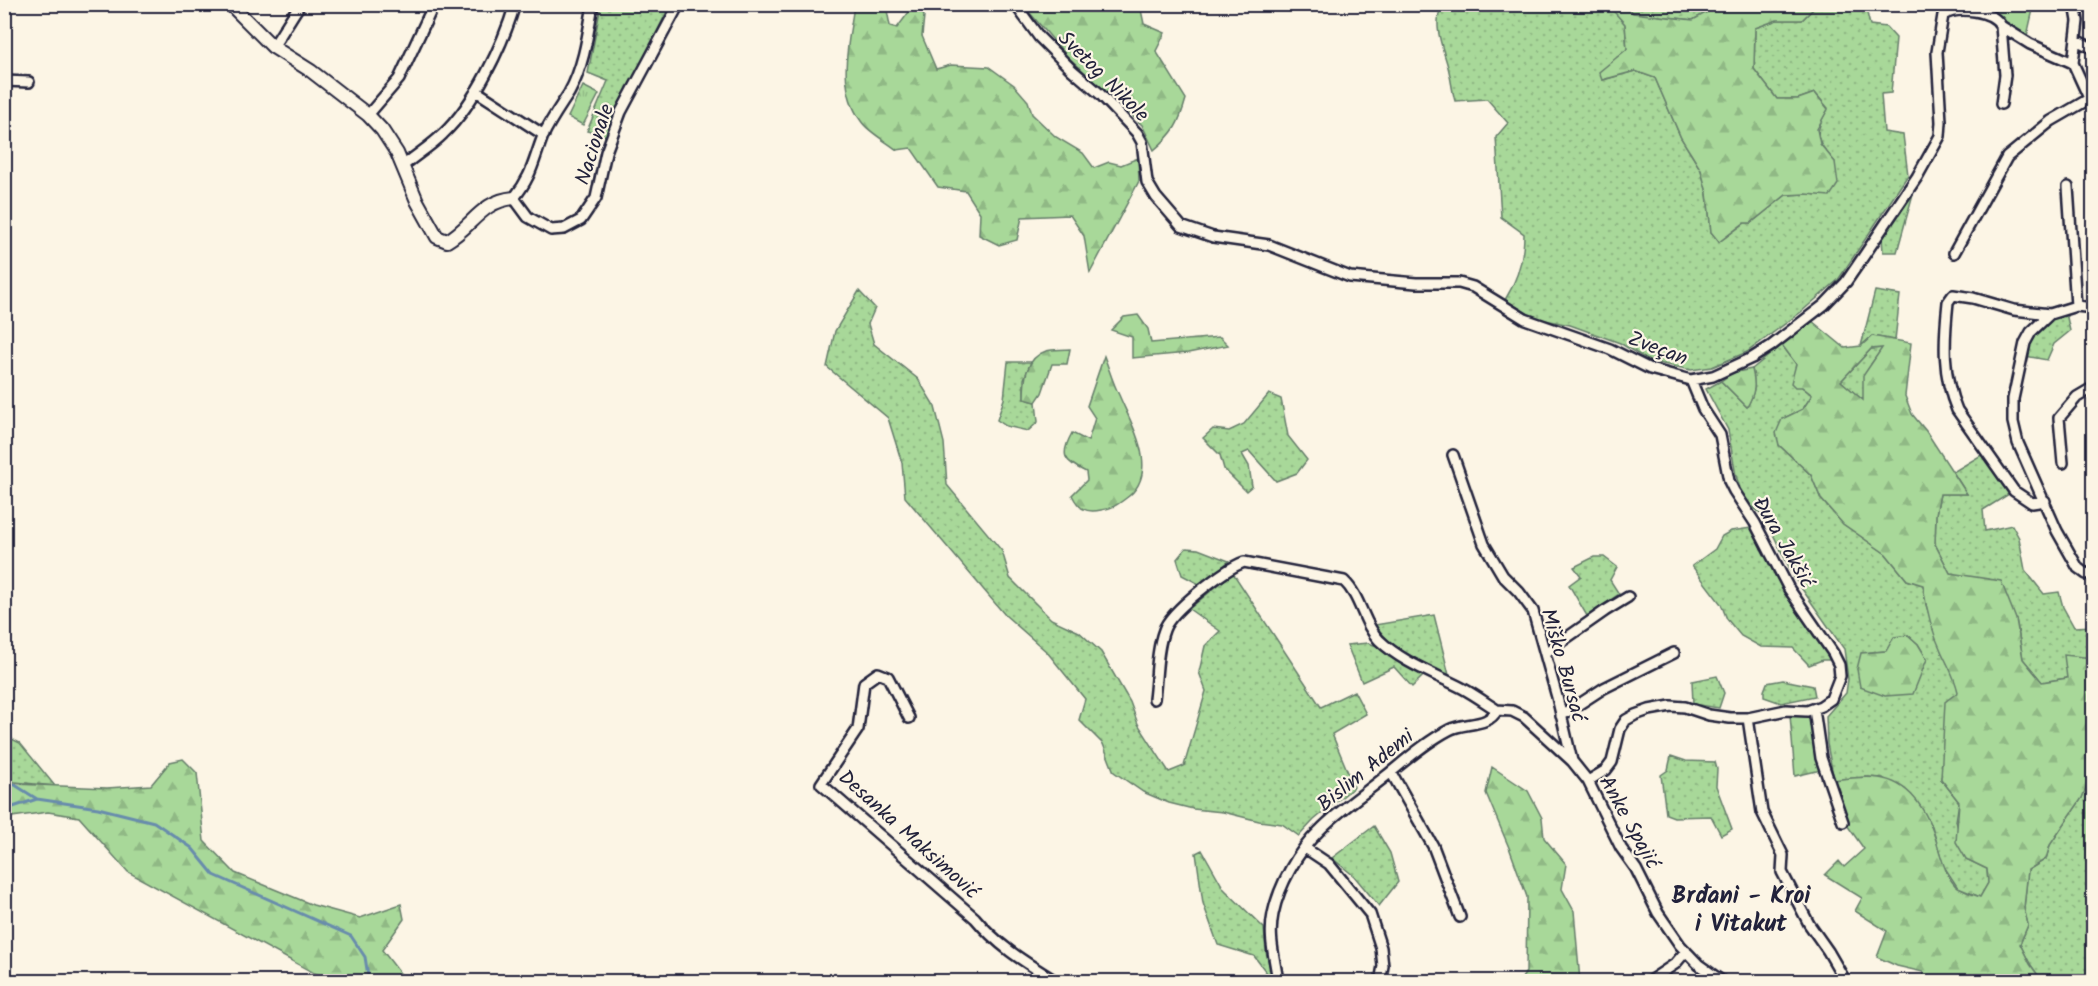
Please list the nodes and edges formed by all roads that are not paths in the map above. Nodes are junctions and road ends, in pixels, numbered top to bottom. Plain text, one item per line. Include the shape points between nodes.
1 (230, 4) edge
2 (300, 4) edge
3 (434, 4) edge
4 (515, 4) edge
5 (593, 4) edge
6 (679, 4) edge
7 (1015, 4) edge
8 (2075, 6) edge
9 (2001, 26) junction
10 (2076, 40) junction
11 (273, 47) junction
12 (2094, 49) edge
13 (2073, 63) junction
14 (4, 81) edge
15 (29, 82) dead end
16 (476, 91) junction
17 (2089, 99) junction
18 (2001, 104) dead end
19 (2094, 109) edge
20 (369, 115) junction
21 (544, 135) junction
22 (403, 166) junction
23 (1147, 182) joint
24 (2068, 187) dead end
25 (514, 198) junction
26 (1954, 253) dead end
27 (2076, 306) junction
28 (2094, 308) edge
29 (2050, 314) junction
30 (1691, 380) junction
31 (2094, 387) edge
32 (1453, 455) dead end
33 (2063, 463) dead end
34 (2045, 501) junction
35 (2094, 572) edge
36 (1628, 597) dead end
37 (1545, 653) junction
38 (1674, 653) dead end
39 (1154, 699) dead end
40 (1814, 708) junction
41 (1497, 711) junction
42 (1561, 716) junction
43 (909, 718) dead end
44 (1748, 718) junction
45 (1572, 761) junction
46 (1391, 771) junction
47 (1588, 781) junction
48 (1843, 822) dead end
49 (1305, 848) junction
50 (1460, 917) dead end
51 (1686, 951) junction
52 (1057, 981) edge
53 (1278, 981) edge
54 (1380, 981) edge
55 (1648, 981) edge
56 (1723, 981) edge
57 (1846, 981) edge

1 - 11 street
2 - 11 street
3 - 20 street via 399,79
4 - 16 street
5 - 21 street via 580,66
6 - 25 street, Nacionale via 621,112 606,152 596,198 581,220 564,229 551,230 528,218
7 - 23 street, Svetog Nikole via 1039,37 1137,133 1142,142
8 - 10 street
9 - 13 street, Zveçan
9 - 18 street via 2005,75
9 - 30 street, Zveçan via 1995,18 1984,14 1952,11 1943,15 1937,52 1940,136 1846,282 1824,305 1752,358 1713,376
10 - 12 street
10 - 13 street
11 - 20 street
13 - 17 street
14 - 15 street
16 - 21 street
16 - 22 street via 444,134
17 - 19 street
17 - 26 street via 2051,121 2007,157
20 - 22 street via 390,140
21 - 25 street via 526,184
22 - 25 street via 436,237 441,240 453,238 495,202
23 - 30 street, Zveçan via 1181,226 1213,237 1269,245 1350,277 1473,287 1525,319 1610,349 1650,369
24 - 27 street
27 - 28 street
27 - 29 street
29 - 34 street via 2025,343 2012,411 2018,444
29 - 34 street via 1953,295 1948,302 1945,363 1957,410 2014,491 2032,502
30 - 40 street, Ðura Jakšić via 1696,396 1720,435 1734,491 1839,665 1840,676 1831,699
31 - 33 street via 2077,397 2059,418
32 - 37 street, Miško Bursać via 1484,544 1503,576 1533,611
34 - 35 street via 2078,568 2086,574
36 - 37 street
37 - 42 street, Miško Bursać
38 - 42 street via 1604,688
39 - 41 street via 1164,628 1205,587 1232,566 1244,562 1344,581 1353,590 1377,638 1398,656 1462,688
40 - 44 street
40 - 48 street via 1821,758
41 - 45 street via 1512,711 1524,717
41 - 46 street, Bislim Ademi via 1481,723 1458,726 1429,741
42 - 45 street, Miško Bursać
43 - 52 street, Desanka Maksimović via 888,677 878,673 864,683 858,729 821,784 1010,953
44 - 47 street via 1709,715 1685,707 1649,710 1626,720 1612,762
44 - 57 street via 1762,812 1783,855 1782,872 1809,924
45 - 47 street, Anke Spajić
46 - 49 street, Bislim Ademi via 1323,826
46 - 50 street via 1433,846
47 - 51 street, Anke Spajić via 1658,913
49 - 53 street, Bislim Ademi via 1273,913 1271,943
49 - 54 street via 1329,864 1370,914 1381,948
51 - 55 street via 1675,964
51 - 56 street, Anke Spajić

